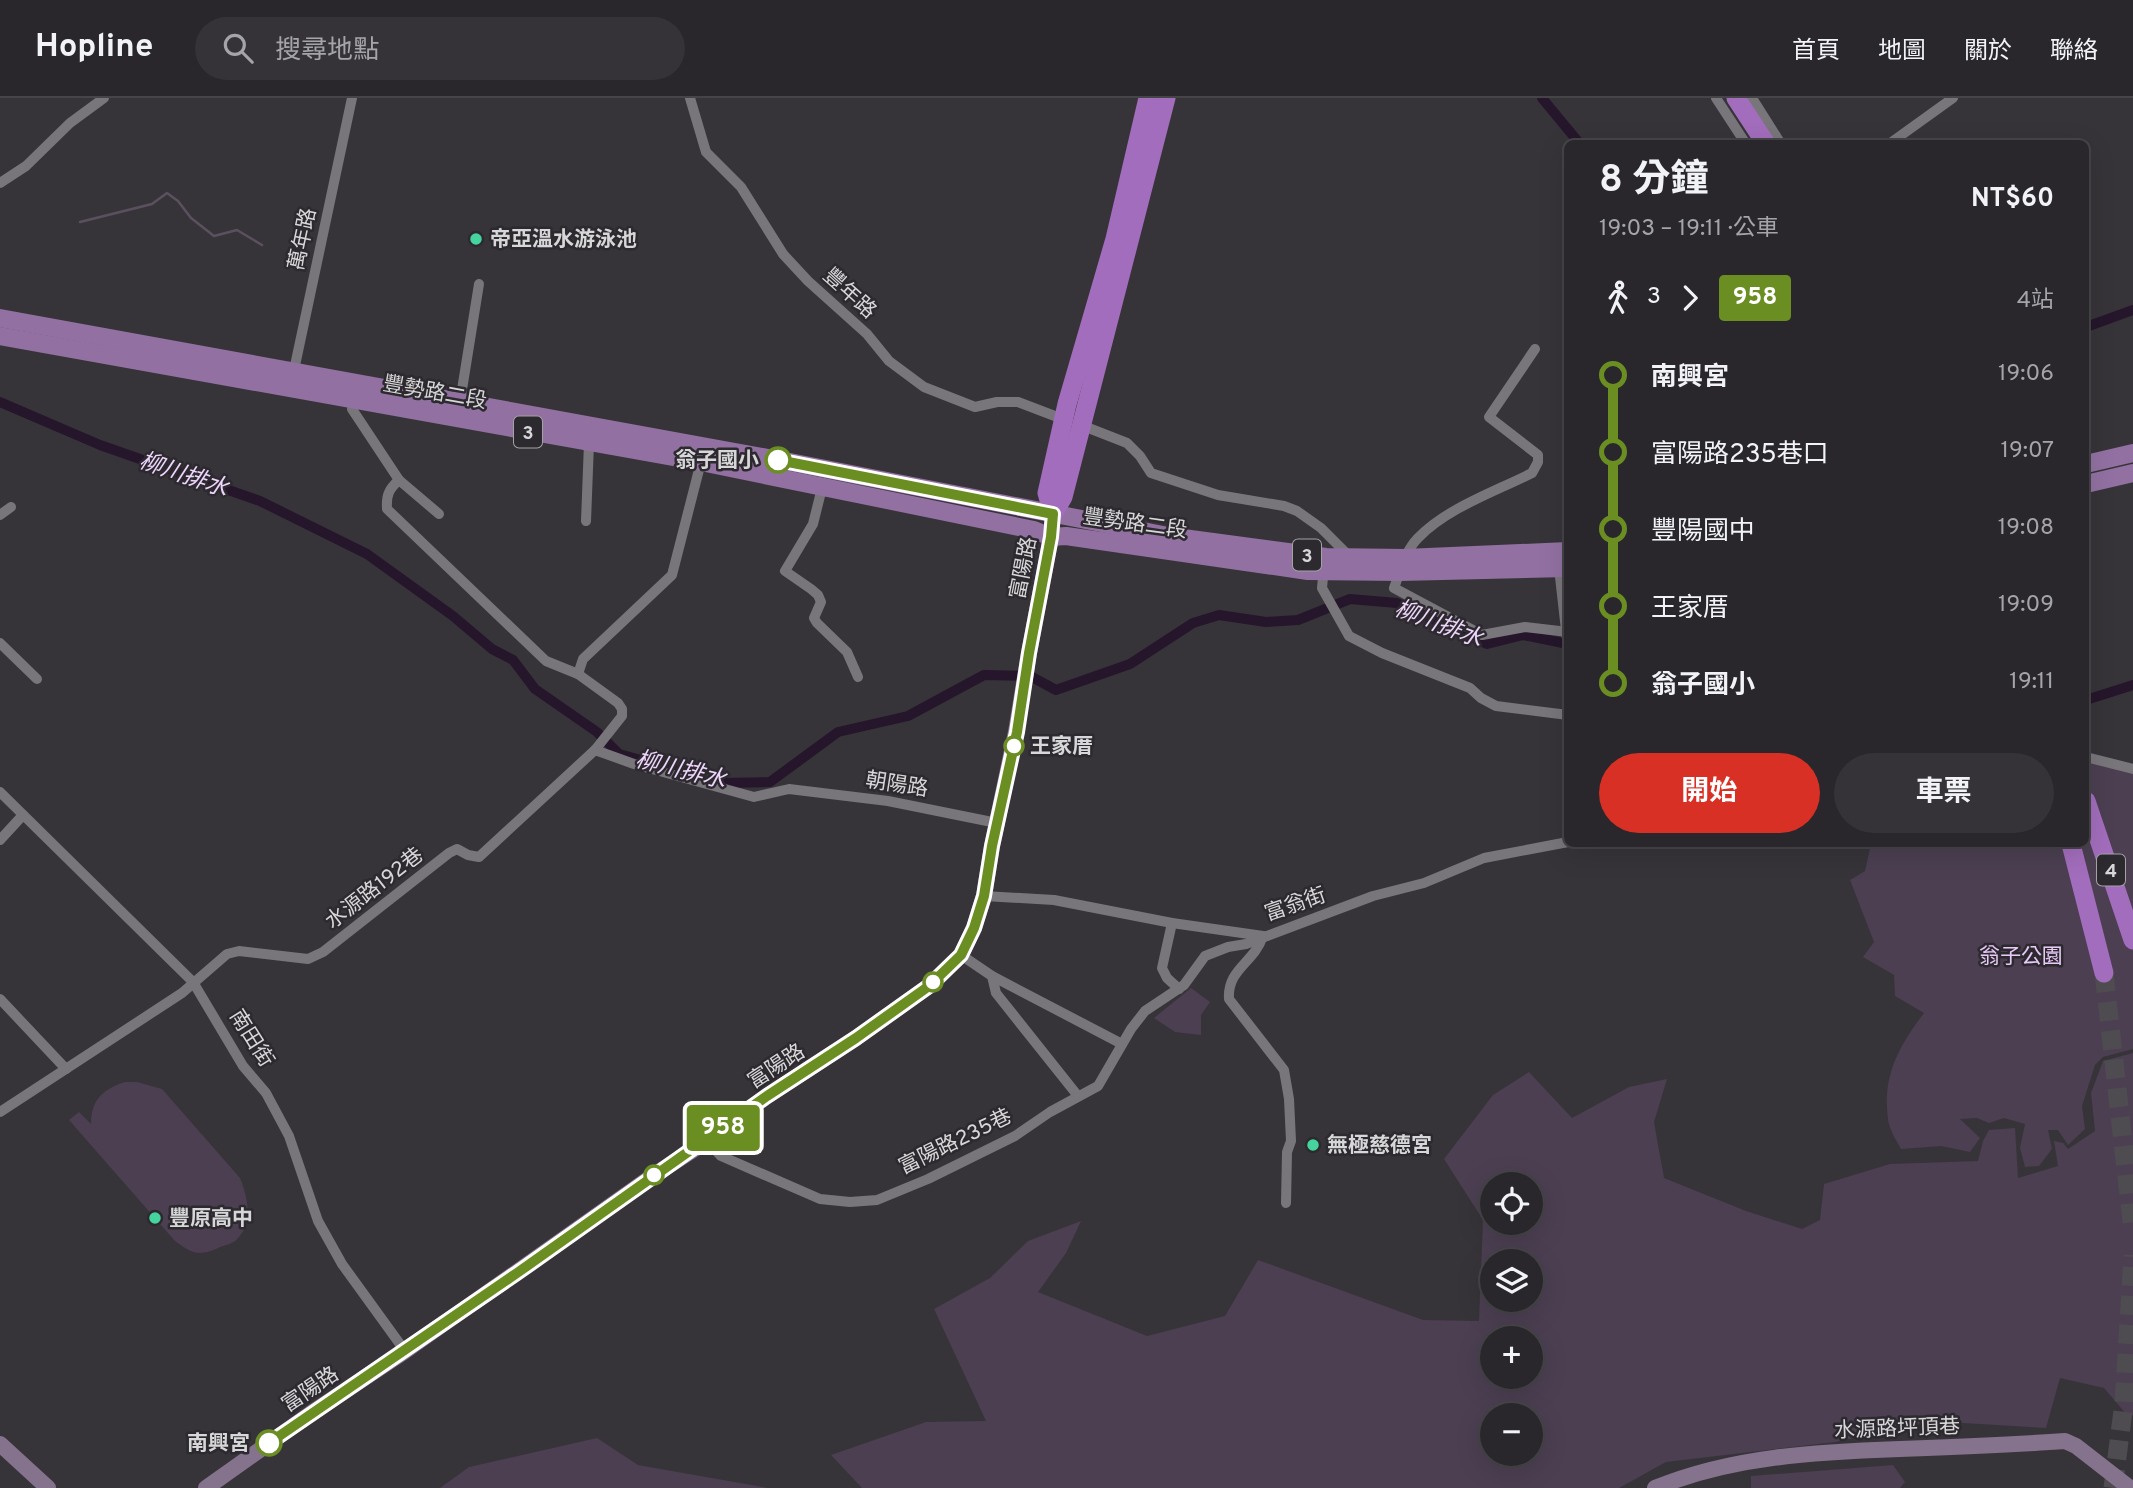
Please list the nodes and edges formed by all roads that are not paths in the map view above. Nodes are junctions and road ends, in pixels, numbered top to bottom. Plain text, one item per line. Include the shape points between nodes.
1 (104, 98) edge
2 (352, 98) edge
3 (690, 98) edge
4 (1149, 98) edge
5 (1166, 98) edge
6 (1716, 98) edge
7 (1723, 98) edge
8 (1737, 98) edge
9 (1751, 98) edge
10 (1950, 99) edge
11 (1746, 140) edge
12 (1747, 140) edge
13 (1765, 140) edge
14 (1767, 140) edge
15 (1778, 140) edge
16 (1894, 140) edge
17 (0, 183) edge
18 (1122, 241) junction
19 (480, 284) dead end
20 (0, 318) edge
21 (0, 336) edge
22 (1535, 349) dead end
23 (292, 379) junction
24 (355, 401) junction
25 (460, 402) junction
26 (1060, 418) dead end
27 (1086, 427) dead end
28 (589, 443) junction
29 (2133, 453) edge
30 (703, 454) junction
31 (2089, 463) edge
32 (833, 471) junction
33 (2133, 473) edge
34 (399, 480) junction
35 (2089, 483) edge
36 (821, 486) junction
37 (11, 507) dead end
38 (439, 514) dead end
39 (1053, 514) junction
40 (0, 515) edge
41 (586, 521) dead end
42 (1051, 537) junction
43 (1564, 556) edge
44 (1350, 557) junction
45 (1325, 564) junction
46 (1403, 565) junction
47 (1564, 637) edge
48 (0, 643) edge
49 (578, 674) junction
50 (858, 677) dead end
51 (37, 679) dead end
52 (1564, 714) edge
53 (595, 750) junction
54 (2089, 758) edge
55 (2133, 769) edge
56 (0, 792) edge
57 (2089, 810) edge
58 (23, 815) junction
59 (997, 823) junction
60 (0, 840) edge
61 (1564, 843) edge
62 (2072, 847) edge
63 (984, 896) junction
64 (1172, 923) junction
65 (1263, 936) junction
66 (2133, 940) edge
67 (961, 955) junction
68 (2104, 974) tunnel mouth
69 (992, 976) junction
70 (192, 982) junction
71 (1179, 989) junction
72 (0, 999) edge
73 (1122, 1044) junction
74 (66, 1069) junction
75 (1078, 1097) junction
76 (0, 1112) edge
77 (707, 1141) junction
78 (1286, 1203) dead end
79 (405, 1351) junction
80 (0, 1444) edge
81 (48, 1488) edge
82 (206, 1488) edge
83 (1655, 1488) edge
84 (2130, 1488) edge

1 - 17 street
2 - 23 street, 萬年路
3 - 26 street, 豐年路 via 706,152 741,187 783,254 889,361 924,387 975,407 1013,402
4 - 18 highway
5 - 18 highway
6 - 11 street
7 - 12 highway
8 - 13 highway
9 - 14 highway
9 - 15 street
10 - 16 street
18 - 39 highway via 1063,497
19 - 25 street
20 - 23 main road, 豐勢路二段 / 3
21 - 23 main road, 豐勢路二段 / 3
22 - 46 street via 1489,417 1538,455 1538,462 1531,473 1447,515 1417,539
23 - 24 main road, 豐勢路二段 / 3
23 - 25 main road, 豐勢路二段 / 3
24 - 28 main road, 豐勢路二段 / 3
24 - 34 street via 352,409
25 - 30 main road, 豐勢路二段 / 3
27 - 44 street via 1127,443 1152,473 1233,499 1297,511
28 - 30 main road, 豐勢路二段 / 3
28 - 41 street
29 - 31 main road
30 - 32 main road, 豐勢路二段 / 3
30 - 36 main road, 豐勢路二段 / 3
30 - 49 street via 672,575 583,659
32 - 36 street
32 - 39 main road, 豐勢路二段 / 3
33 - 35 main road
34 - 38 street
34 - 49 street via 386,497 387,509 546,661
36 - 42 main road, 豐勢路二段 / 3
36 - 50 street via 813,524 785,571 818,595 821,602 814,618 847,652
37 - 40 street
39 - 42 street, 富陽路
39 - 45 main road, 豐勢路二段 / 3
42 - 45 main road, 豐勢路二段 / 3
42 - 59 street, 富陽路
43 - 46 main road, 豐勢路二段 / 3
44 - 45 main road, 豐勢路二段 / 3
44 - 46 main road, 豐勢路二段 / 3
45 - 46 main road, 豐勢路二段 / 3
45 - 52 street via 1322,588 1349,636 1470,688 1496,706
46 - 47 street via 1394,588 1482,635 1525,627
48 - 51 street
49 - 53 street, 水源路192巷 via 622,709 622,716
53 - 59 street, 朝陽路 via 754,797 789,789 888,801
53 - 70 street, 水源路192巷 via 479,857 457,849 449,853 323,952 308,959 239,951 228,954
54 - 55 street
56 - 58 street, 南田街
57 - 66 highway, 4
58 - 60 street
58 - 70 street, 南田街
59 - 63 street, 富陽路
61 - 65 street, 富翁街 via 1484,858 1424,883 1373,896
62 - 68 highway, 4
63 - 64 street, 富翁街 via 1054,900
63 - 67 street, 富陽路
64 - 65 street, 富翁街
64 - 71 street via 1162,968
65 - 71 street, 富陽路235巷 via 1205,956
65 - 78 street via 1254,956 1228,985 1229,999 1284,1070 1291,1140
67 - 69 street
67 - 77 street, 富陽路 via 929,986
69 - 73 street
69 - 75 street via 996,993
70 - 74 street, 水源路192巷
70 - 79 street, 南田街 via 289,1136 318,1221 342,1264
71 - 73 street, 富陽路235巷 via 1145,1011
72 - 74 street
73 - 75 street, 富陽路235巷 via 1098,1086
74 - 76 street, 水源路192巷
75 - 77 street, 富陽路235巷 via 1015,1136 877,1200 820,1199 721,1156
77 - 79 street, 富陽路
79 - 82 street, 富陽路
80 - 81 street
83 - 84 street, 水源路坪頂巷 via 1729,1465 1812,1452 2065,1441

